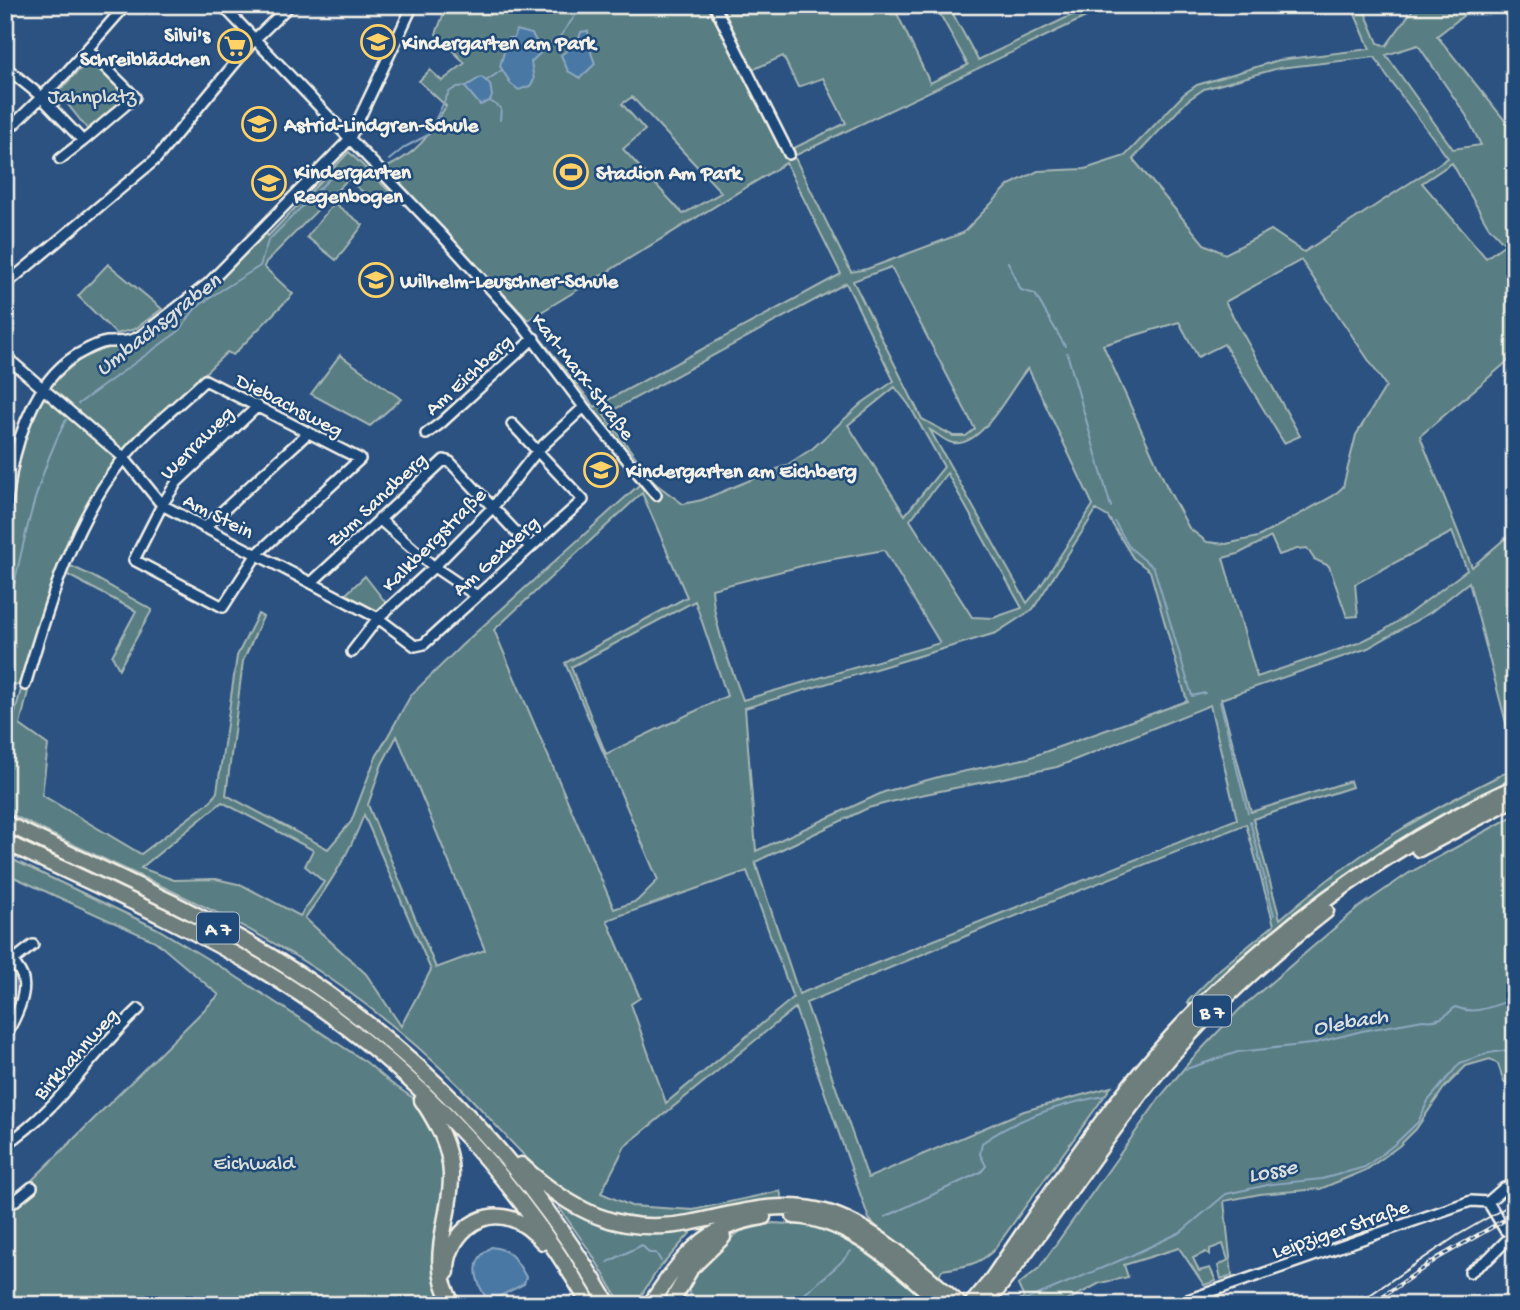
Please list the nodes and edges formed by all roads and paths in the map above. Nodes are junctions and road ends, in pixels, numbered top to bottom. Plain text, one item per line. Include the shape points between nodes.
1 (127, 5) edge
2 (222, 5) edge
3 (290, 5) edge
4 (413, 5) edge
5 (714, 5) edge
6 (254, 40) junction
7 (87, 49) junction
8 (5, 67) edge
9 (41, 98) junction
10 (5, 133) edge
11 (349, 140) junction
12 (83, 141) junction
13 (789, 154) dead end
14 (60, 159) dead end
15 (5, 285) edge
16 (534, 338) junction
17 (5, 356) edge
18 (44, 388) junction
19 (258, 406) junction
20 (584, 408) junction
21 (512, 424) dead end
22 (308, 433) junction
23 (426, 434) dead end
24 (538, 450) junction
25 (124, 458) junction
26 (656, 495) dead end
27 (162, 505) junction
28 (493, 507) junction
29 (5, 512) edge
30 (379, 519) junction
31 (204, 528) junction
32 (530, 547) junction
33 (257, 554) junction
34 (433, 567) junction
35 (312, 582) junction
36 (477, 596) junction
37 (378, 618) junction
38 (352, 652) dead end
39 (25, 685) dead end
40 (1515, 787) edge
41 (1515, 798) edge
42 (5, 823) edge
43 (5, 842) edge
44 (33, 945) dead end
45 (5, 952) edge
46 (9, 964) edge
47 (139, 1009) dead end
48 (5, 1037) edge
49 (404, 1074) junction
50 (482, 1129) junction
51 (5, 1145) edge
52 (1515, 1184) edge
53 (32, 1187) dead end
54 (1488, 1202) junction
55 (6, 1207) edge
56 (761, 1213) junction
57 (1513, 1236) edge
58 (1470, 1272) dead end
59 (575, 1280) junction
60 (990, 1282) junction
61 (944, 1298) edge
62 (453, 1305) edge
63 (459, 1305) edge
64 (590, 1305) edge
65 (609, 1305) edge
66 (647, 1305) edge
67 (670, 1305) edge
68 (960, 1305) edge
69 (971, 1305) edge
70 (985, 1305) edge
71 (1173, 1305) edge

1 - 7 street
2 - 6 street, Karl-Marx-Straße
3 - 6 street
4 - 11 street
5 - 13 street
6 - 11 street, Karl-Marx-Straße
6 - 15 street via 156,159
7 - 9 street
7 - 12 street via 135,97
8 - 9 street
9 - 10 street
9 - 12 street
11 - 16 street, Karl-Marx-Straße
11 - 18 street via 202,289 139,337 105,342 80,352 59,368
12 - 14 street
16 - 20 street, Karl-Marx-Straße
16 - 23 street, Am Eichberg
17 - 18 street, Am Stein
18 - 25 street, Am Stein
18 - 29 street via 19,442
19 - 22 street, Diebachsweg
19 - 25 street, Diebachsweg via 205,380
19 - 27 street, Werraweg via 177,482
20 - 24 street, Kalkbergstraße
20 - 26 street, Karl-Marx-Straße
21 - 24 street
22 - 31 street
22 - 33 street, Diebachsweg via 360,459
24 - 28 street, Kalkbergstraße
24 - 32 street, Am Gexberg via 583,499
25 - 27 street, Am Stein
25 - 39 street via 72,546
27 - 31 street, Am Stein
27 - 33 street, Werraweg via 134,560 223,607
28 - 30 street, Zum Sandberg via 444,460
28 - 32 street
28 - 34 street, Kalkbergstraße
30 - 34 street
30 - 35 street, Zum Sandberg
31 - 33 street, Am Stein
32 - 36 street, Am Gexberg
33 - 35 street, Am Stein
34 - 36 street
34 - 37 street, Kalkbergstraße
35 - 37 street, Am Stein
36 - 37 street, Am Gexberg via 419,646
37 - 38 street, Kalkbergstraße
40 - 60 highway, B 7 via 1406,845 1327,900 1286,929 1199,1009 1127,1091
41 - 70 highway, B 7 via 1409,855 1330,909 1206,1016 1160,1068
42 - 50 highway, A 7 via 218,927 297,973 391,1042
43 - 49 highway, A 7 via 262,970 336,1019
44 - 46 street
45 - 46 street
46 - 48 street via 22,975 24,986
47 - 51 street, Birkhahnweg via 44,1115
49 - 59 highway, A 7 via 486,1158
49 - 62 highway via 438,1124 448,1150 451,1186 439,1254 442,1279
50 - 56 highway via 560,1198 607,1220 671,1226
50 - 65 highway, A 7 via 547,1209
52 - 54 street, Leipziger Straße
53 - 55 street
54 - 57 street
54 - 71 street, Leipziger Straße via 1471,1201
56 - 61 highway via 799,1207 841,1217 884,1243
56 - 66 highway via 722,1223 691,1244 674,1261
56 - 67 highway via 705,1251
57 - 58 street
59 - 63 highway via 526,1226 513,1219 489,1217 461,1233 449,1254 448,1278
59 - 64 highway, A 7
60 - 61 highway
60 - 69 highway, B 7
61 - 68 highway

